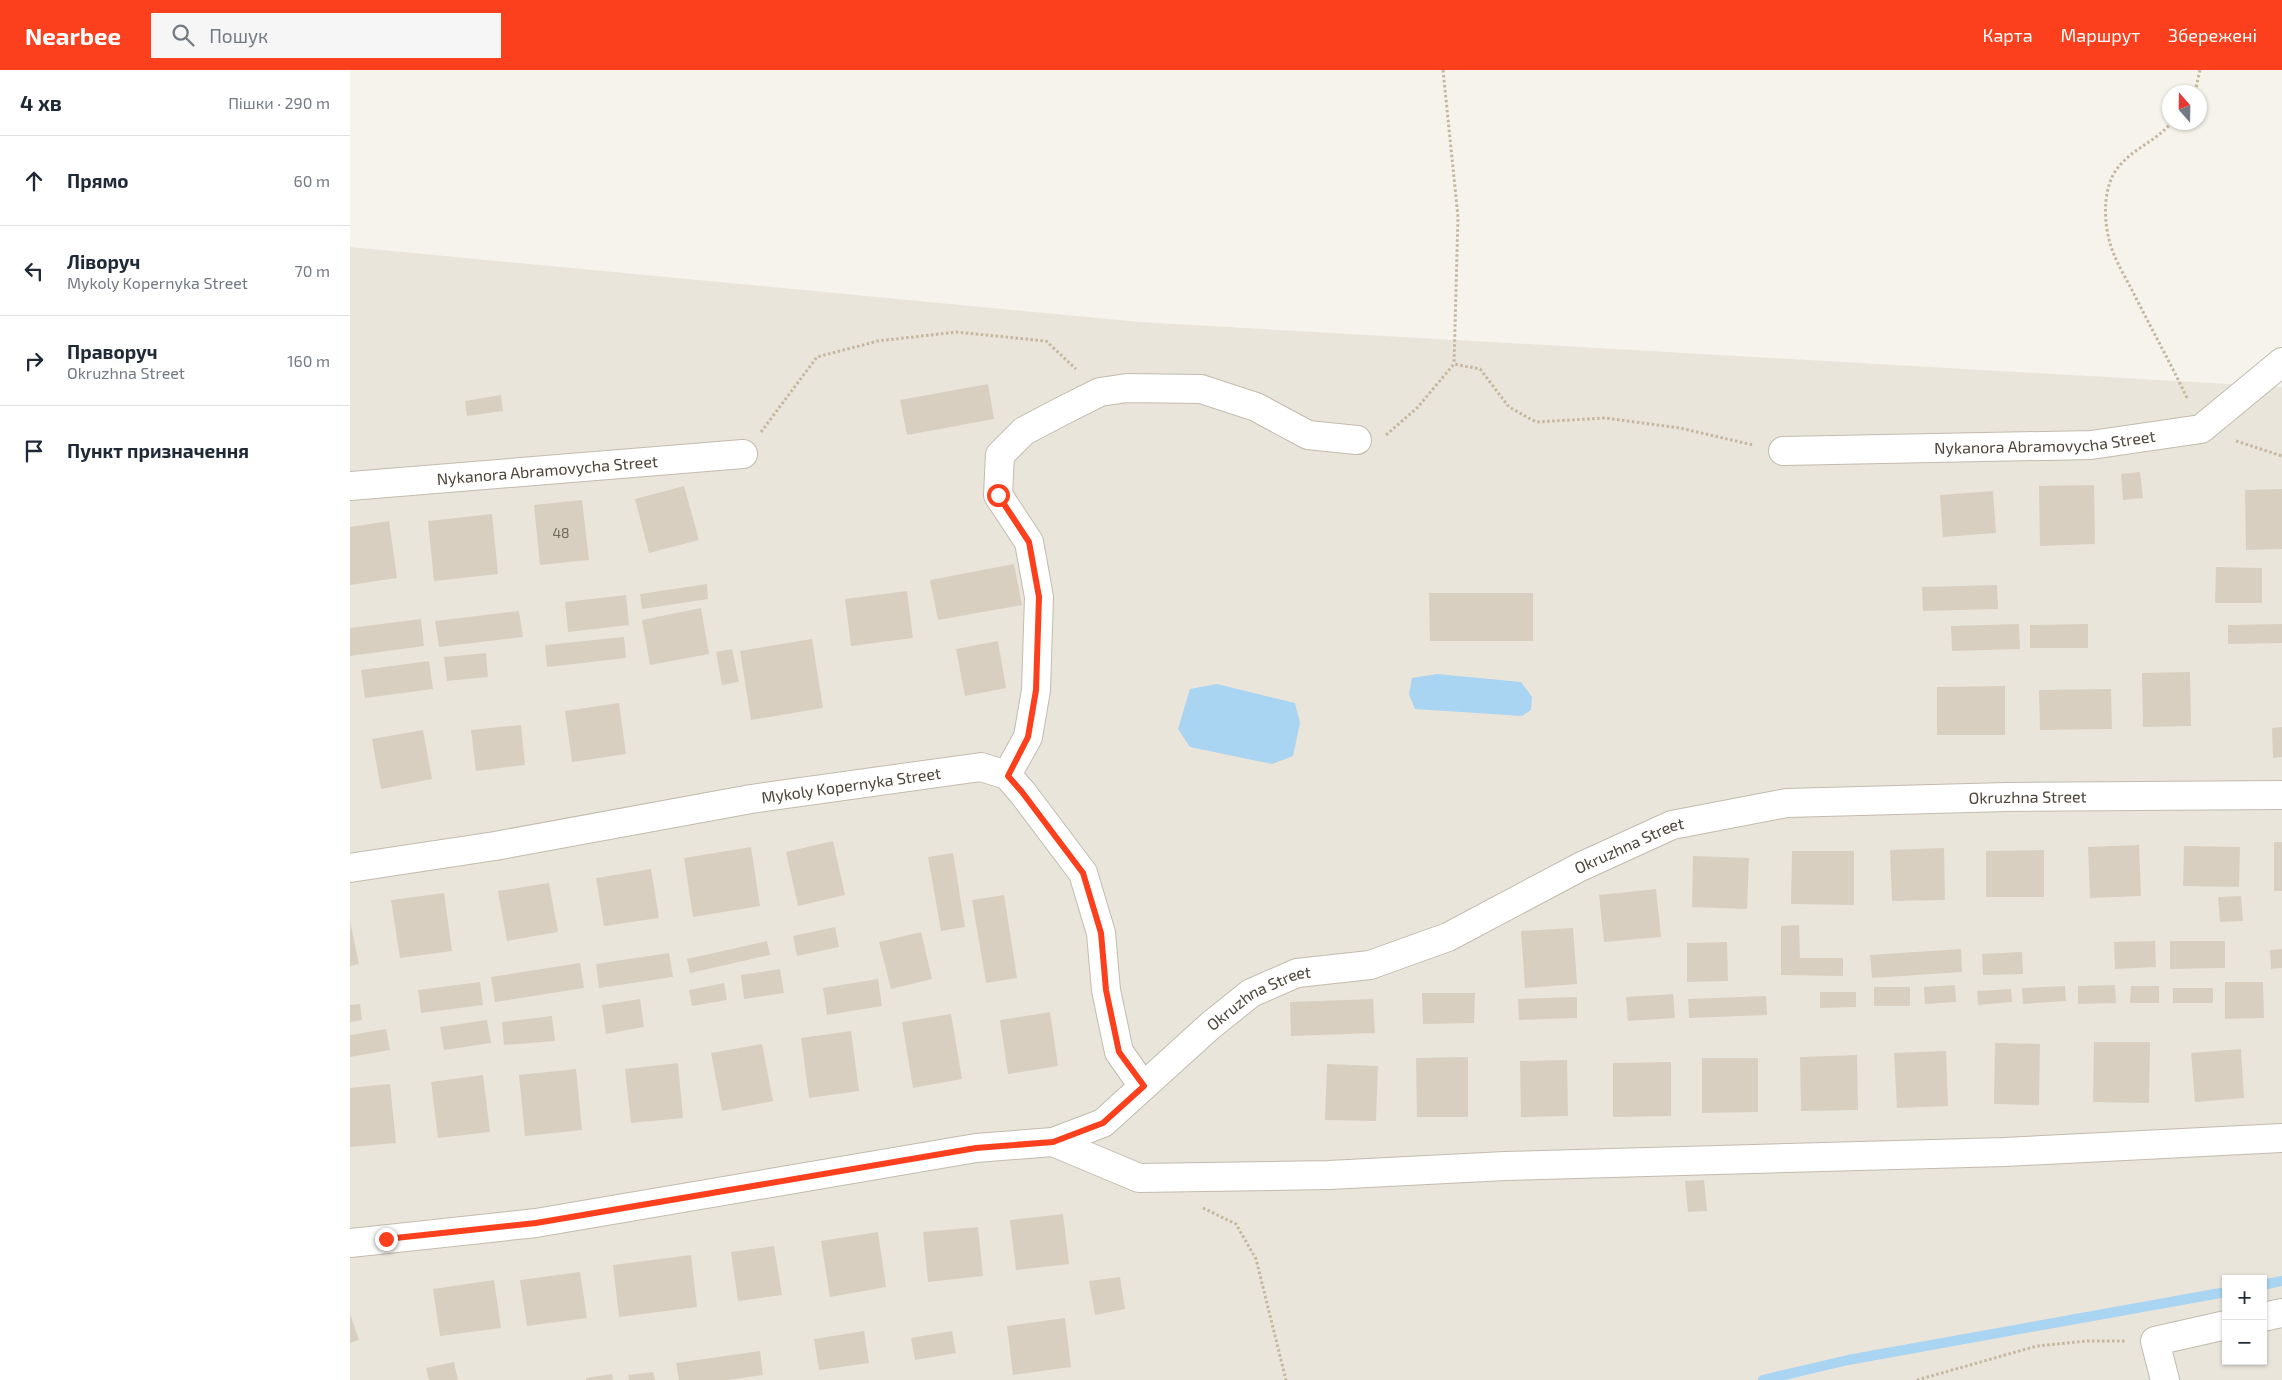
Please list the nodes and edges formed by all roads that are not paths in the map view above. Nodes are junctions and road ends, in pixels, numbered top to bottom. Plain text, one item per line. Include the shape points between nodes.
1 (2282, 362) edge
2 (1357, 440) road end
3 (1783, 451) road end
4 (743, 454) road end
5 (350, 486) edge
6 (1008, 776) junction
7 (2282, 795) edge
8 (350, 868) edge
9 (1144, 1086) junction
10 (2282, 1138) edge
11 (1053, 1142) junction
12 (350, 1243) edge
13 (2282, 1313) edge
14 (2267, 1316) edge
15 (2222, 1326) edge
16 (2166, 1380) edge

1 - 3 street, Nykanora Abramovycha Street via 2201,429 2091,446
2 - 6 street via 1308,435 1256,407 1201,389 1127,388 1100,392 1024,432 1000,455 998,495 1029,542 1039,597 1036,690 1028,737
4 - 5 street, Nykanora Abramovycha Street
6 - 8 street, Mykoly Kopernyka Street via 982,766 780,795 496,846
6 - 9 street, Mykoly Kopernyka Street via 1083,873 1101,933 1106,990 1119,1052
7 - 9 street, Okruzhna Street via 1787,803 1672,825 1580,867 1448,937 1370,965 1298,973 1251,993
9 - 11 street, Okruzhna Street via 1103,1123
10 - 11 street, Okruzhna Street via 2005,1152 1505,1166 1329,1175 1147,1178 1139,1178
11 - 12 street, Okruzhna Street via 976,1148 536,1223
13 - 14 street
15 - 16 street via 2155,1341

